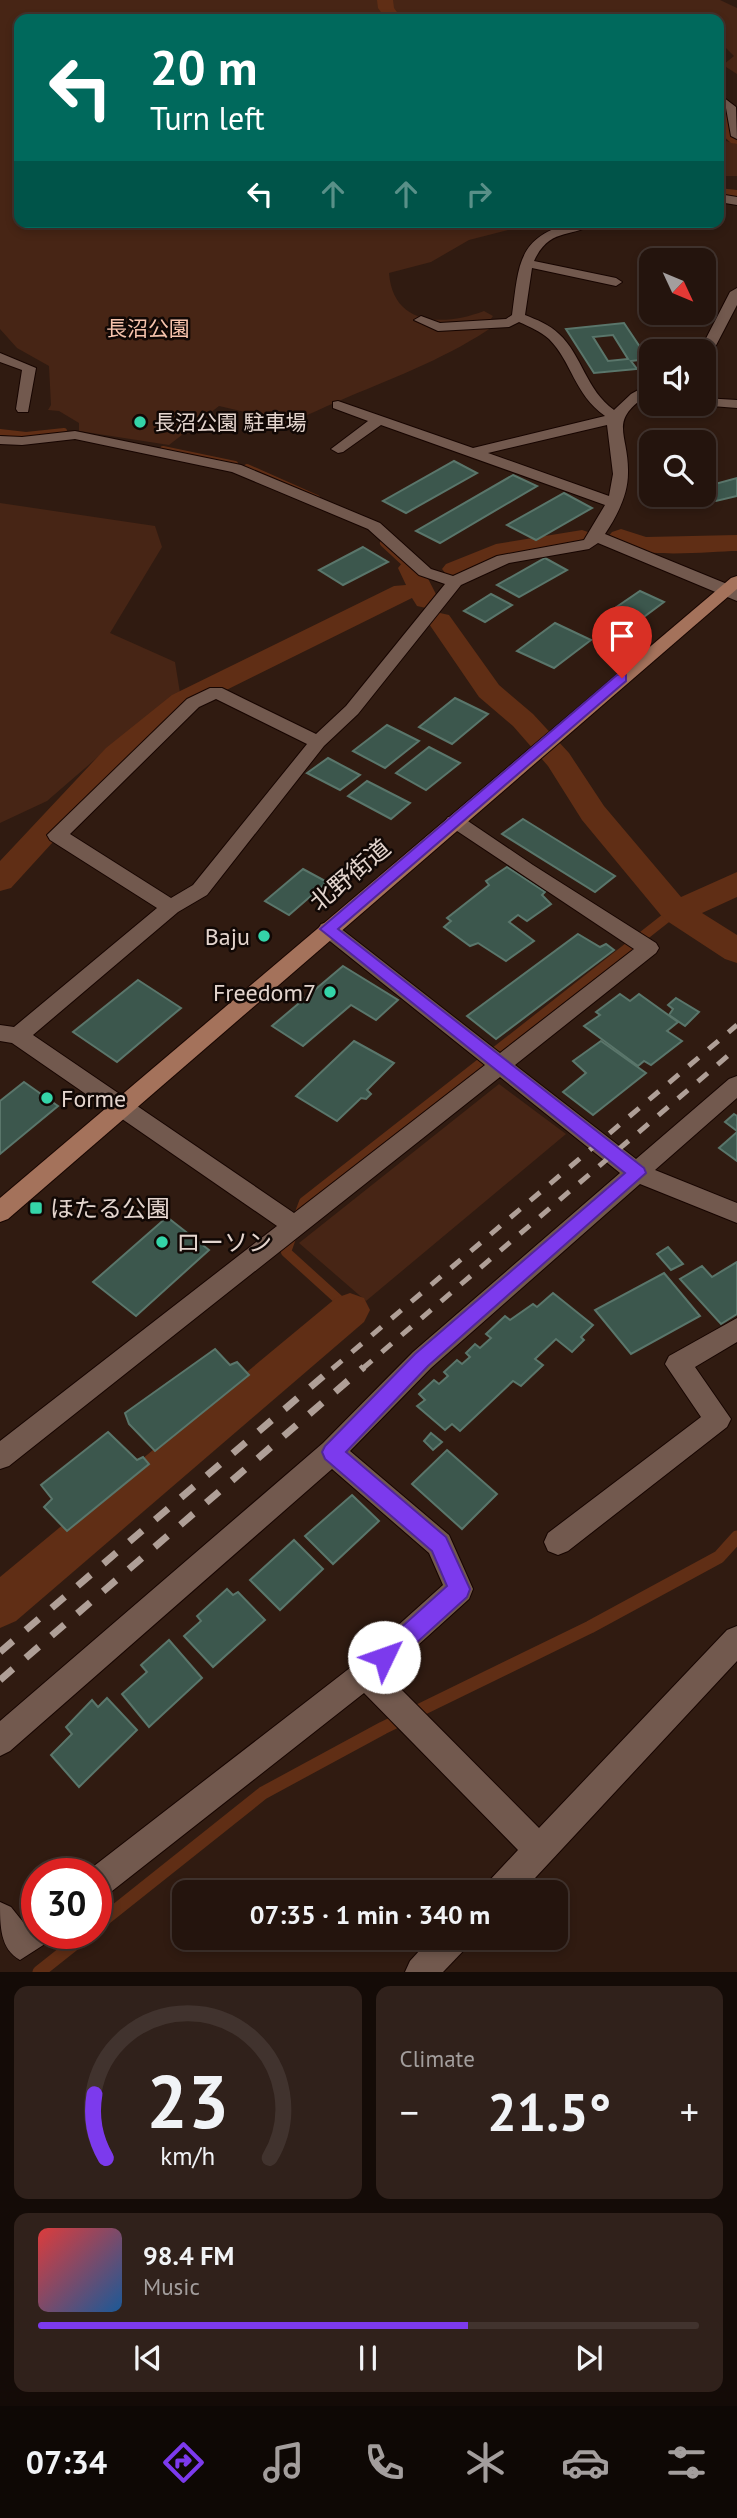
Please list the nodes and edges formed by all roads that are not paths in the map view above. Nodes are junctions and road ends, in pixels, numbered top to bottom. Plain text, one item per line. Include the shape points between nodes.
1 (724, 101) edge
2 (737, 136) edge
3 (571, 228) edge
4 (526, 263) junction
5 (616, 282) dead end
6 (737, 292) edge
7 (518, 317) junction
8 (421, 320) dead end
9 (712, 339) edge
10 (0, 357) edge
11 (639, 394) edge
12 (634, 397) junction
13 (639, 397) edge
14 (716, 403) edge
15 (737, 404) edge
16 (338, 405) dead end
17 (23, 409) dead end
18 (616, 418) junction
19 (380, 419) junction
20 (63, 422) dead end
21 (75, 435) junction
22 (0, 440) edge
23 (338, 449) dead end
24 (474, 452) junction
25 (612, 502) junction
26 (596, 536) junction
27 (455, 582) junction
28 (733, 589) edge
29 (318, 742) junction
30 (455, 821) junction
31 (171, 907) junction
32 (328, 929) junction
33 (9, 1035) edge
34 (500, 1065) junction
35 (737, 1085) edge
36 (124, 1107) junction
37 (637, 1173) junction
38 (732, 1205) edge
39 (0, 1212) edge
40 (295, 1226) junction
41 (737, 1328) edge
42 (332, 1452) junction
43 (0, 1457) edge
44 (558, 1542) dead end
45 (737, 1640) edge
46 (365, 1674) junction
47 (0, 1741) edge
48 (540, 1850) junction
49 (112, 1872) edge
50 (511, 1880) edge
51 (0, 1918) edge
52 (21, 1943) edge
53 (442, 1950) edge
54 (421, 1972) edge

1 - 2 street via 731,107
3 - 4 street via 547,235
4 - 5 street
4 - 7 street
6 - 9 street
7 - 8 street via 509,323 438,327
7 - 18 street via 556,338 594,402
10 - 17 street via 30,368
11 - 12 street
12 - 13 street
12 - 18 street
14 - 15 street
16 - 19 street
18 - 24 street
18 - 25 street via 621,467
19 - 23 street
19 - 24 street
20 - 21 street via 71,425
21 - 22 street
21 - 27 street via 236,468 268,480 374,526 425,572
24 - 25 street
25 - 26 street
26 - 27 street via 589,544 504,558
26 - 28 street
27 - 29 street via 352,710
28 - 30 main road, 北野街道
29 - 31 street via 200,890
29 - 31 street via 216,692 193,703 57,835
30 - 32 main road, 北野街道
30 - 34 street via 649,948
31 - 33 street
32 - 34 street
32 - 36 main road, 北野街道
33 - 36 street
34 - 37 street
34 - 40 street
35 - 37 street
36 - 39 main road, 北野街道
36 - 40 street
37 - 38 street
37 - 42 street via 422,1360
40 - 43 street
41 - 44 street via 678,1364 718,1419
42 - 46 street via 439,1544 459,1589
42 - 47 street
45 - 48 street
46 - 48 street
46 - 49 street
48 - 50 street
51 - 52 street
53 - 54 street

